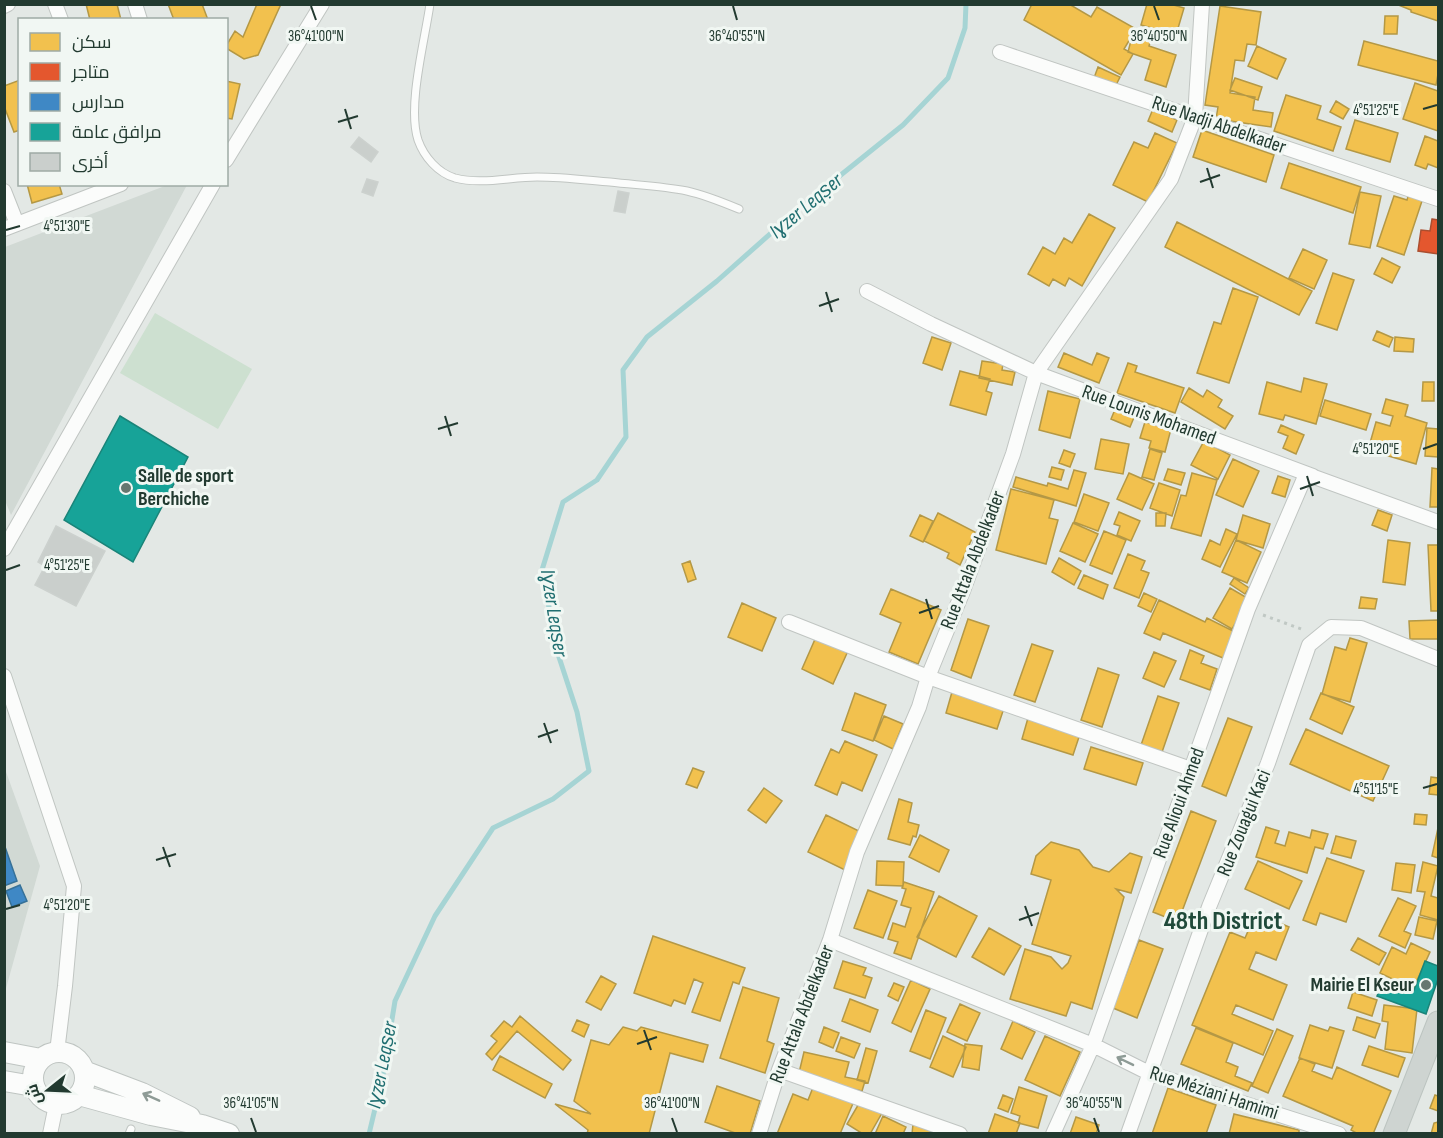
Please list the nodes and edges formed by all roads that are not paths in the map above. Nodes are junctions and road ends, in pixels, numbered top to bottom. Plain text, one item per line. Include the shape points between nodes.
1 (322, 4) edge
2 (430, 4) edge
3 (1202, 4) edge
4 (1000, 52) dead end
5 (1195, 117) junction
6 (232, 142) edge
7 (118, 186) edge
8 (212, 186) edge
9 (4, 191) edge
10 (1438, 199) edge
11 (739, 209) dead end
12 (11, 227) edge
13 (867, 291) dead end
14 (1036, 373) junction
15 (1438, 522) edge
16 (4, 525) edge
17 (7, 544) edge
18 (789, 622) dead end
19 (1438, 659) edge
20 (4, 676) edge
21 (928, 677) junction
22 (1191, 769) junction
23 (830, 940) junction
24 (1438, 1022) edge
25 (1093, 1045) junction
26 (4, 1052) edge
27 (49, 1055) junction
28 (779, 1070) junction
29 (84, 1071) junction
30 (1149, 1073) junction
31 (4, 1081) edge
32 (33, 1086) junction
33 (79, 1095) junction
34 (56, 1105) junction
35 (202, 1125) junction
36 (50, 1134) edge
37 (229, 1134) edge
38 (759, 1134) edge
39 (960, 1134) edge
40 (1053, 1134) edge
41 (1128, 1134) edge
42 (1339, 1134) edge
43 (1394, 1134) edge

1 - 6 street
2 - 11 lane via 418,76 416,121 425,155 437,168 469,181 555,177 687,191
3 - 5 street, Rue Attala Abdelkader
4 - 5 street, Rue Nadji Abdelkader
5 - 10 street, Rue Nadji Abdelkader
5 - 14 street, Rue Attala Abdelkader via 1171,179
7 - 12 street
8 - 17 street
9 - 12 street
13 - 14 street, Rue Lounis Mohamed
14 - 15 street, Rue Lounis Mohamed
14 - 21 street, Rue Attala Abdelkader via 1013,453
15 - 22 street, Rue Alioui Ahmed via 1306,474 1248,609
16 - 17 street
18 - 21 street
19 - 30 street, Rue Zouagui Kaci via 1361,628 1331,627 1309,645
20 - 27 street via 74,886 65,986
21 - 22 street
21 - 23 street, Rue Attala Abdelkader via 857,852
22 - 25 street, Rue Alioui Ahmed
23 - 25 street, Rue Méziani Hamimi
23 - 28 street, Rue Attala Abdelkader
24 - 43 main road
30 -> 25 street, Rue Méziani Hamimi
25 - 40 street, Rue Alioui Ahmed
26 - 27 main road
27 - 29 main road via 66,1053
27 - 32 main road via 35,1066
28 - 38 street, Rue Attala Abdelkader
28 - 39 street
29 - 33 main road
35 -> 29 main road via 154,1098
30 - 41 street, Rue Zouagui Kaci
30 - 42 street, Rue Méziani Hamimi
31 - 32 main road
32 - 34 main road via 40,1098
33 - 34 main road
33 - 35 main road
34 - 36 street
35 - 37 main road

